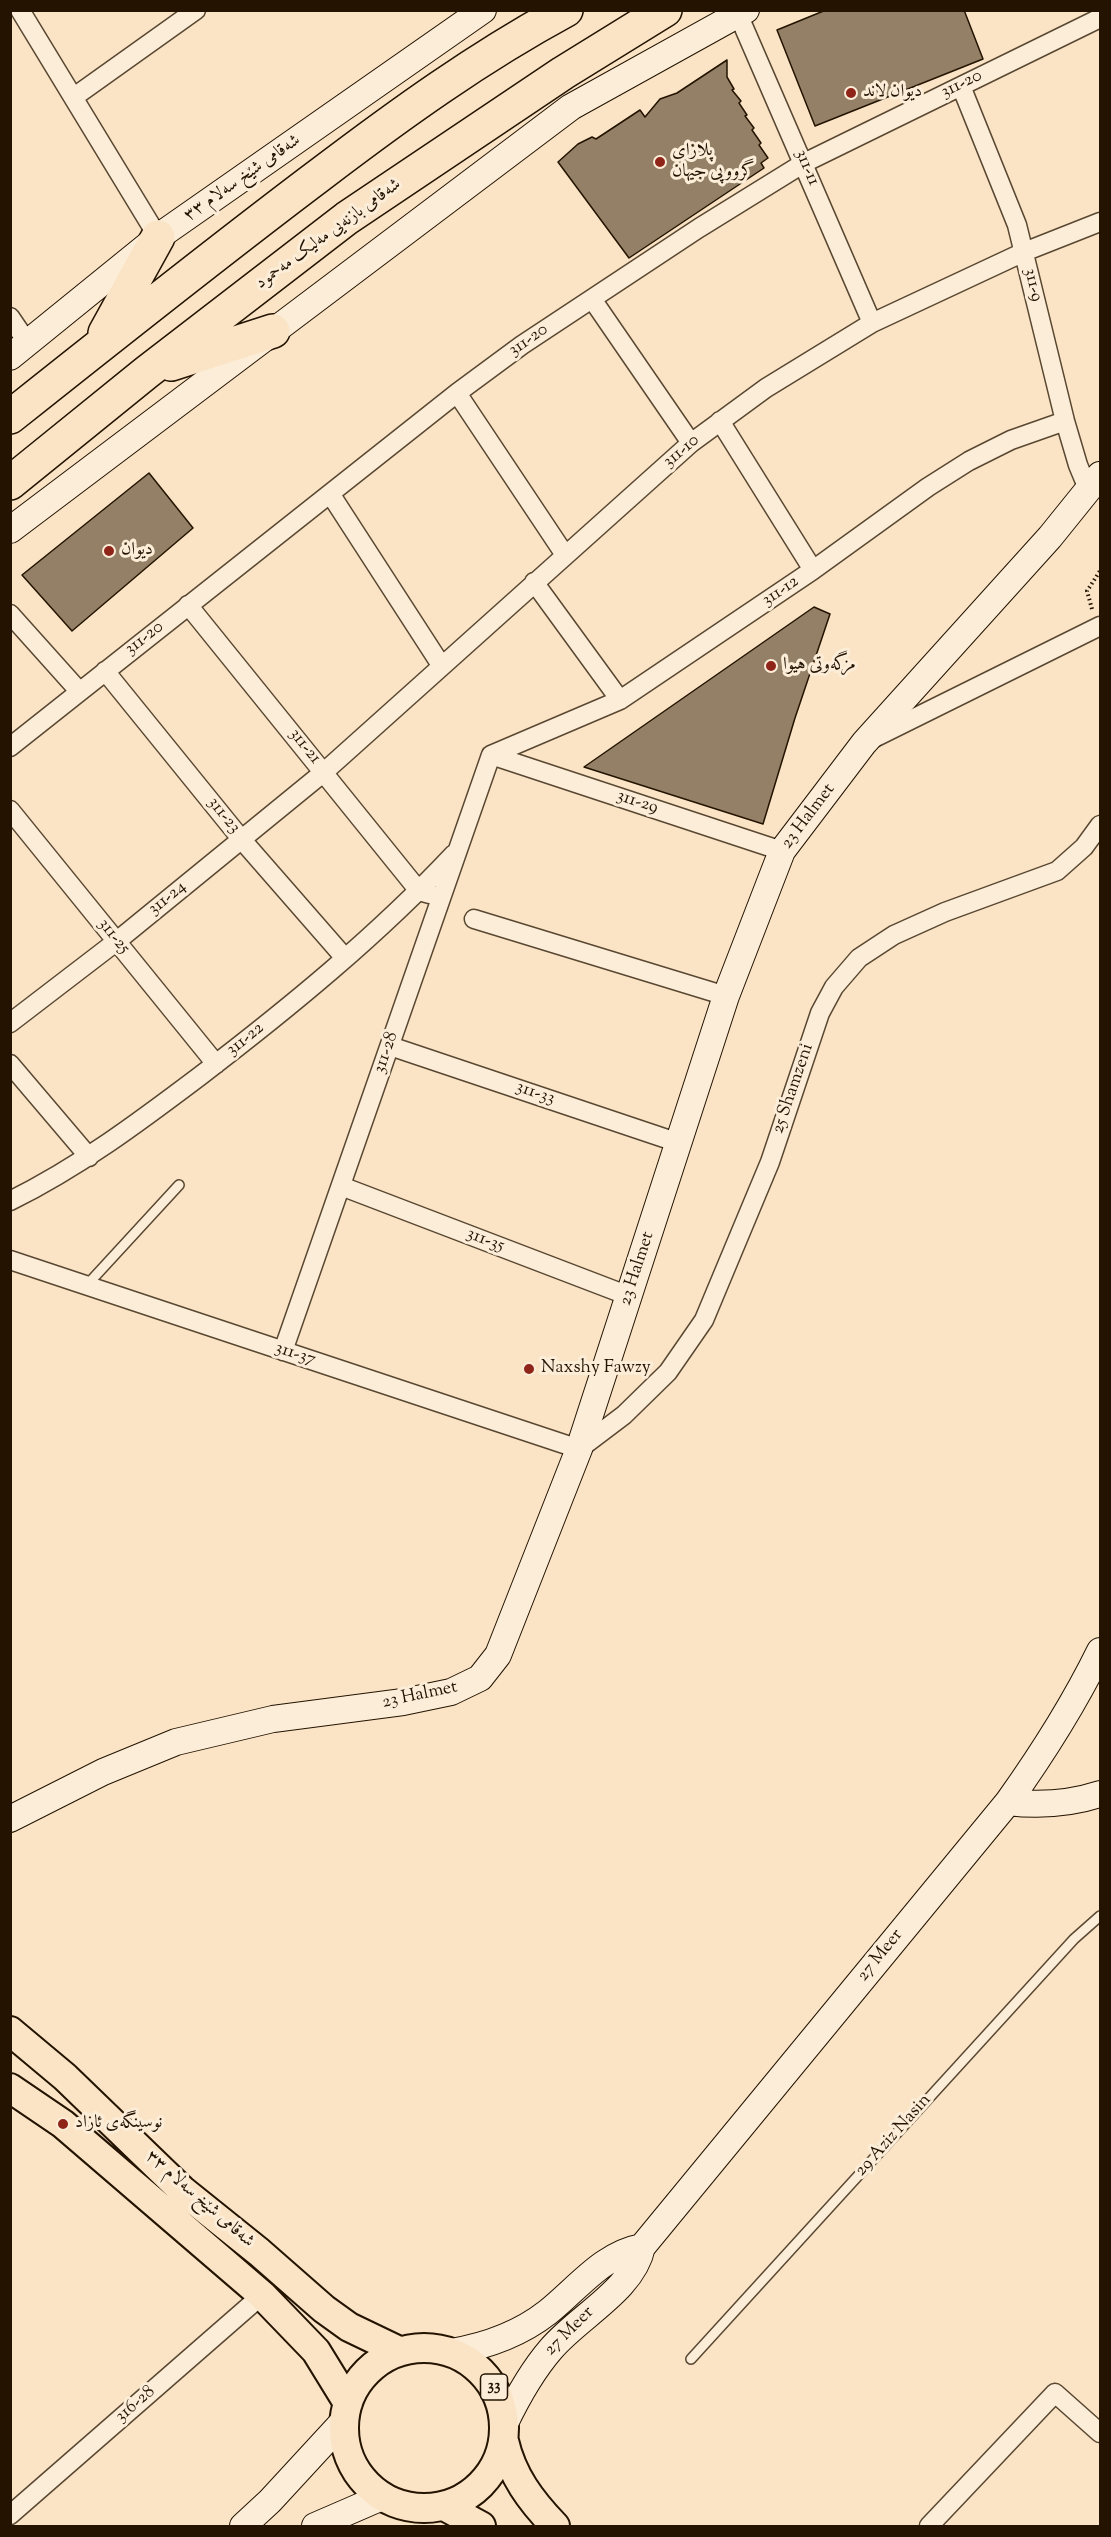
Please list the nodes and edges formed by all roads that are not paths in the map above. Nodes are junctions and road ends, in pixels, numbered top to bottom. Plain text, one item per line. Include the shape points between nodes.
1 (20, 10) edge
2 (196, 10) edge
3 (483, 10) edge
4 (566, 10) edge
5 (665, 10) edge
6 (742, 12) edge
7 (1101, 18) edge
8 (962, 86) junction
9 (74, 97) junction
10 (804, 164) junction
11 (1101, 222) edge
12 (158, 237) junction
13 (1024, 252) junction
14 (592, 299) junction
15 (10, 316) edge
16 (872, 323) junction
17 (273, 331) junction
18 (19, 349) edge
19 (96, 349) junction
20 (147, 372) junction
21 (457, 393) junction
22 (10, 417) edge
23 (720, 421) junction
24 (1065, 421) junction
25 (691, 443) junction
26 (1094, 482) edge
27 (10, 483) edge
28 (331, 495) junction
29 (10, 530) edge
30 (565, 555) junction
31 (813, 570) junction
32 (534, 582) junction
33 (188, 605) junction
34 (10, 614) edge
35 (1100, 626) edge
36 (441, 665) junction
37 (105, 671) junction
38 (79, 692) junction
39 (620, 700) junction
40 (864, 743) junction
41 (10, 747) edge
42 (491, 755) junction
43 (324, 772) junction
44 (10, 810) edge
45 (1101, 825) edge
46 (242, 840) junction
47 (459, 849) junction
48 (782, 851) junction
49 (419, 891) junction
50 (441, 897) junction
51 (474, 919) dead end
52 (117, 941) junction
53 (345, 958) junction
54 (726, 996) junction
55 (10, 1023) edge
56 (390, 1046) junction
57 (10, 1064) edge
58 (216, 1064) junction
59 (680, 1143) junction
60 (89, 1157) junction
61 (179, 1185) dead end
62 (341, 1186) junction
63 (10, 1201) edge
64 (10, 1260) edge
65 (87, 1286) junction
66 (629, 1296) junction
67 (283, 1352) junction
68 (579, 1449) junction
69 (1101, 1651) edge
70 (1101, 1794) edge
71 (1008, 1802) junction
72 (10, 1819) edge
73 (1101, 1916) edge
74 (10, 2031) edge
75 (10, 2088) edge
76 (642, 2247) junction
77 (262, 2295) junction
78 (399, 2351) junction
79 (451, 2352) junction
80 (691, 2359) dead end
81 (344, 2414) junction
82 (504, 2432) junction
83 (1101, 2433) edge
84 (382, 2497) junction
85 (444, 2506) junction
86 (10, 2515) edge
87 (243, 2526) edge
88 (315, 2526) edge
89 (481, 2526) edge
90 (555, 2526) edge
91 (928, 2526) edge

1 - 9 street
2 - 9 street
3 - 12 street, شەقامی شێخ سەلام ٣٣
4 - 19 highway via 430,92 199,265
5 - 20 highway, شەقامی بازنەیی مەلیک مەحمود via 563,73 347,218
6 - 10 street, 311-11
6 - 17 street via 571,107
7 - 8 street, 311-20
8 - 10 street, 311-20
8 - 13 street, 311-9 via 1007,196
9 - 12 street
10 - 14 street, 311-20
10 - 16 street, 311-11
11 - 13 street, 311-10
12 - 18 street, شەقامی شێخ سەلام ٣٣
12 - 19 highway
13 - 16 street, 311-10
13 - 24 street, 311-9
14 - 21 street, 311-20
14 - 25 street
15 - 18 street
16 - 23 street, 311-10
17 - 20 highway
17 - 29 street
19 - 22 highway
20 - 27 highway, شەقامی بازنەیی مەلیک مەحمود
21 - 28 street, 311-20
21 - 30 street
23 - 25 street, 311-10
23 - 31 street
24 - 26 street, 311-9 via 1078,465
24 - 31 street, 311-12 via 1011,440 969,461
25 - 30 street, 311-10
26 - 40 street, 23 Halmet via 1050,537
28 - 33 street, 311-20
28 - 36 street
30 - 32 street, 311-10
31 - 39 street, 311-12
32 - 36 street, 311-10
32 - 39 street
33 - 37 street, 311-20
33 - 43 street, 311-21
34 - 38 street
35 - 40 street
36 - 43 street, 311-10
37 - 38 street, 311-20
37 - 46 street, 311-23
38 - 41 street, 311-20
39 - 42 street, 311-12
40 - 48 street, 23 Halmet
42 - 47 street, 311-28
42 - 48 street, 311-29
43 - 46 street, 311-24
43 - 49 street, 311-21
44 - 52 street, 311-25
45 - 68 street, 25 Shamzeni via 1057,871 894,934 859,958 834,987 820,1013 770,1162 704,1320 668,1372 624,1415
46 - 52 street, 311-24
46 - 53 street, 311-23
47 - 49 street, 311-22
47 - 50 street, 311-28
48 - 54 street, 23 Halmet
49 - 50 street
49 - 53 street, 311-22
50 - 56 street, 311-28
51 - 54 street
52 - 55 street, 311-24
52 - 58 street, 311-25
53 - 58 street, 311-22
54 - 59 street, 23 Halmet
56 - 59 street, 311-33
56 - 62 street, 311-28
57 - 60 street
58 - 60 street, 311-22
59 - 66 street, 23 Halmet
60 - 63 street, 311-22
61 - 65 lane
62 - 66 street, 311-35
62 - 67 street, 311-28
64 - 65 street, 311-37
65 - 67 street, 311-37
66 - 68 street, 23 Halmet
67 - 68 street, 311-37
68 - 72 street, 23 Halmet via 498,1655 491,1667 468,1686 429,1698 273,1719 176,1742 103,1772
69 - 71 street, 27 Meer via 1047,1747
70 - 71 street via 1048,1805
71 - 76 street, 27 Meer
73 - 80 lane, 29 Aziz Nasin via 1074,1939
74 - 78 main road, شەقامی شێخ سەلام ٣٣ via 65,2077 183,2191 324,2309 349,2327
75 - 77 main road, شەقامی شێخ سەلام ٣٣ via 63,2124
76 - 79 street, 27 Meer via 614,2256 522,2329 492,2343
76 - 82 street, 27 Meer via 625,2282 566,2332 538,2366
77 - 81 main road, شەقامی شێخ سەلام ٣٣ via 316,2351
77 - 86 street, 316-28
78 - 79 main road, 33 via 433,2348
78 - 81 main road, 33 via 366,2372
79 - 82 main road, 33 via 483,2373 498,2396
81 - 84 main road, شەقامی شێخ سەلام ٣٣ via 347,2451 355,2469
81 - 87 street via 270,2502
82 - 85 main road, شەقامی شێخ سەلام ٣٣ via 500,2456 484,2483
82 - 90 main road, 33 via 516,2477
83 - 91 street via 1055,2393
84 - 85 main road, شەقامی شێخ سەلام ٣٣ via 412,2508
84 - 88 street
85 - 89 main road

